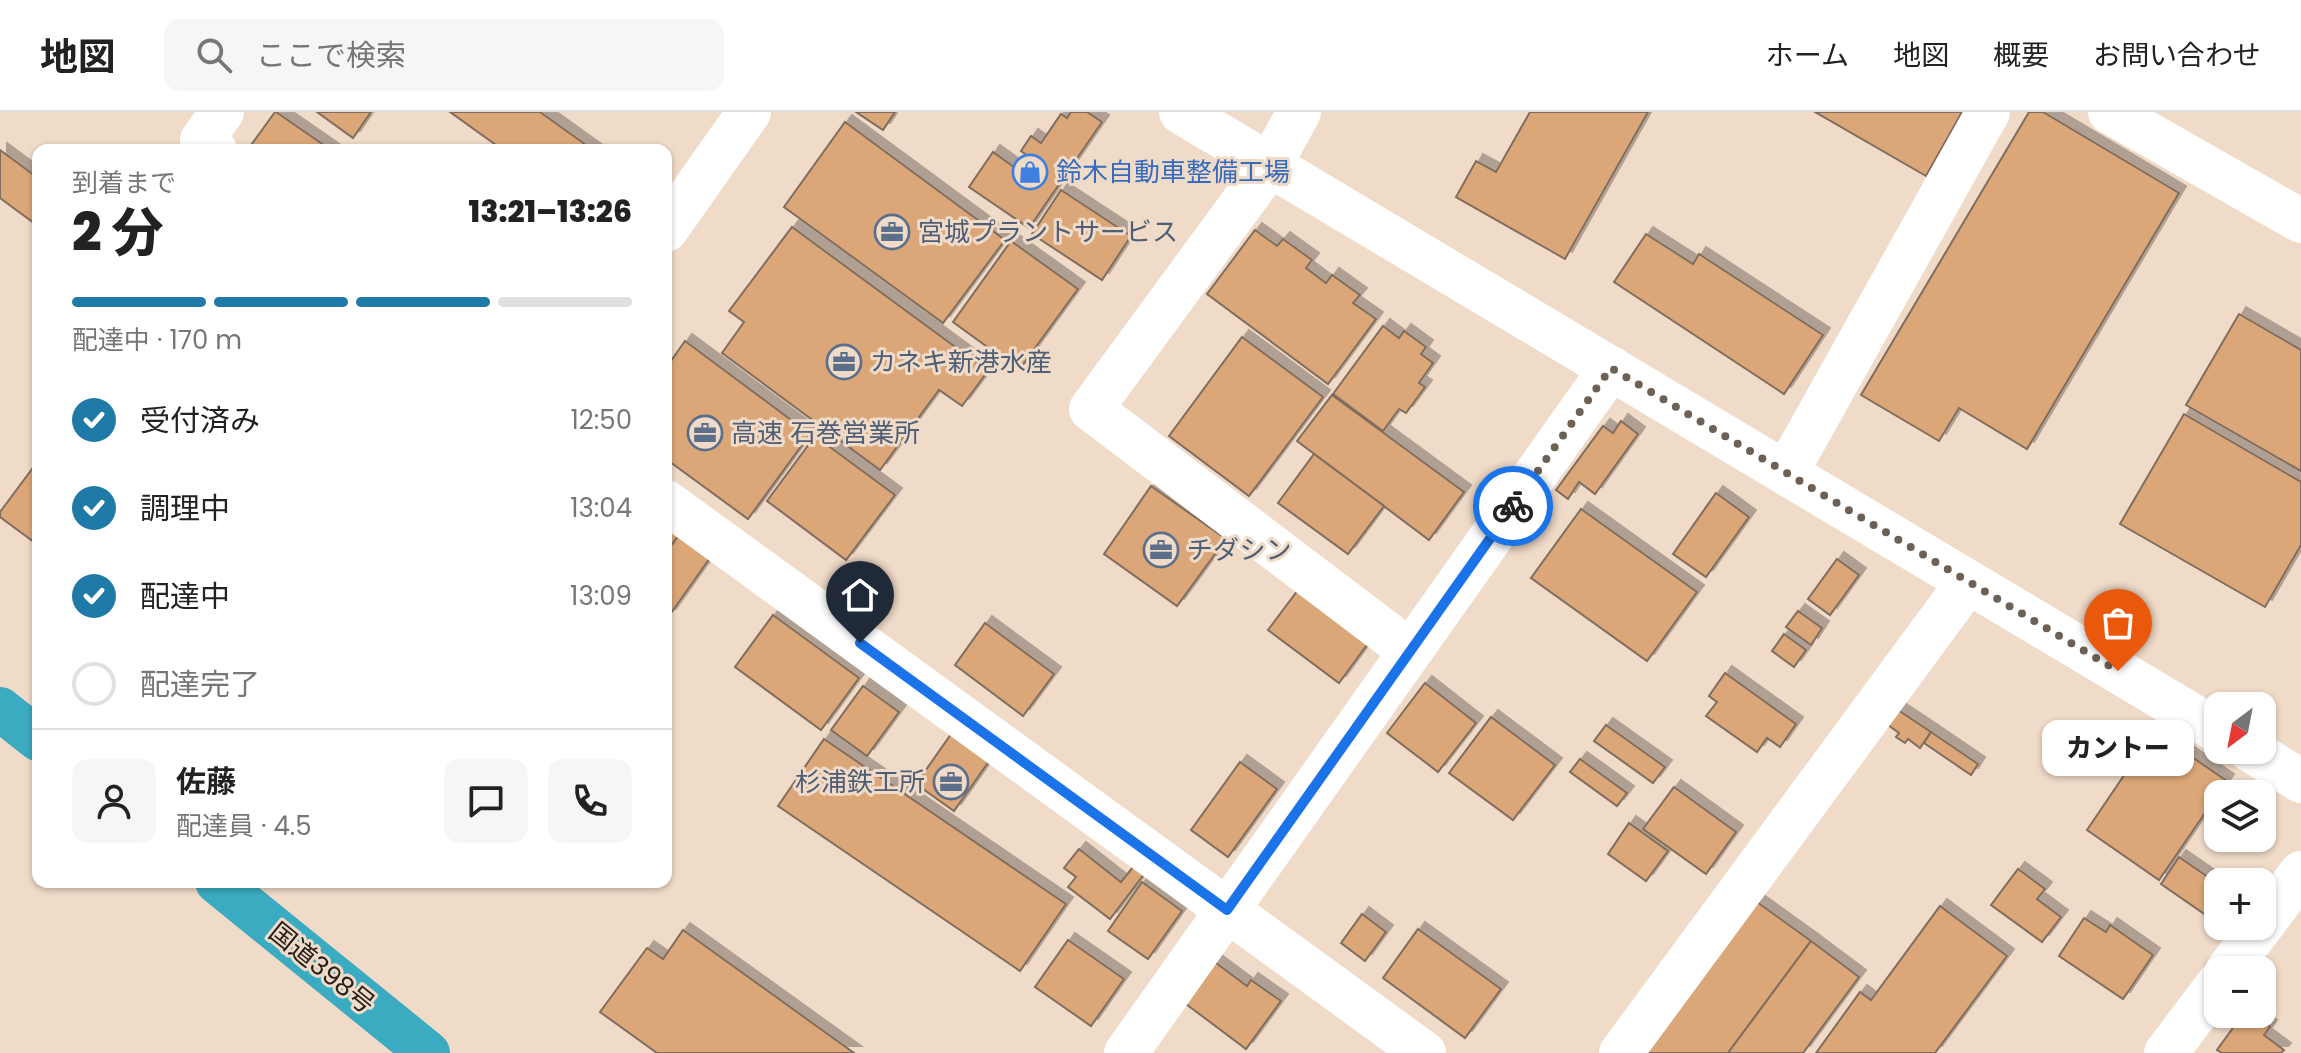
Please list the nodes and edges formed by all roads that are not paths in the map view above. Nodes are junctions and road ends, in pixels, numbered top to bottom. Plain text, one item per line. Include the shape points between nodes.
1 (222, 112) edge
2 (749, 112) edge
3 (1181, 112) edge
4 (1299, 112) edge
5 (1988, 112) edge
6 (2110, 112) edge
7 (207, 144) edge
8 (1270, 165) junction
9 (672, 221) edge
10 (2301, 221) edge
11 (1611, 368) junction
12 (1786, 473) junction
13 (672, 506) edge
14 (1968, 582) junction
15 (1410, 651) junction
16 (0, 709) edge
17 (2204, 723) edge
18 (32, 734) edge
19 (2273, 764) edge
20 (2301, 781) edge
21 (2301, 873) edge
22 (224, 888) edge
23 (2276, 907) edge
24 (1227, 910) junction
25 (2251, 940) edge
26 (2239, 956) edge
27 (2204, 1003) edge
28 (428, 1053) edge
29 (1126, 1053) edge
30 (1424, 1053) edge
31 (1621, 1053) edge
32 (2166, 1053) edge

1 - 7 street via 202,140
2 - 9 street
3 - 8 street
4 - 8 street
5 - 12 street
6 - 10 street
8 - 11 street
8 - 15 street via 1091,409
11 - 12 street
11 - 15 street
12 - 14 street
13 - 24 street via 847,610
14 - 17 street
14 - 31 street
15 - 24 street
16 - 18 highway
19 - 20 street
21 - 23 street
22 - 28 highway, 国道398号
24 - 29 street
24 - 30 street
25 - 26 street
27 - 32 street

